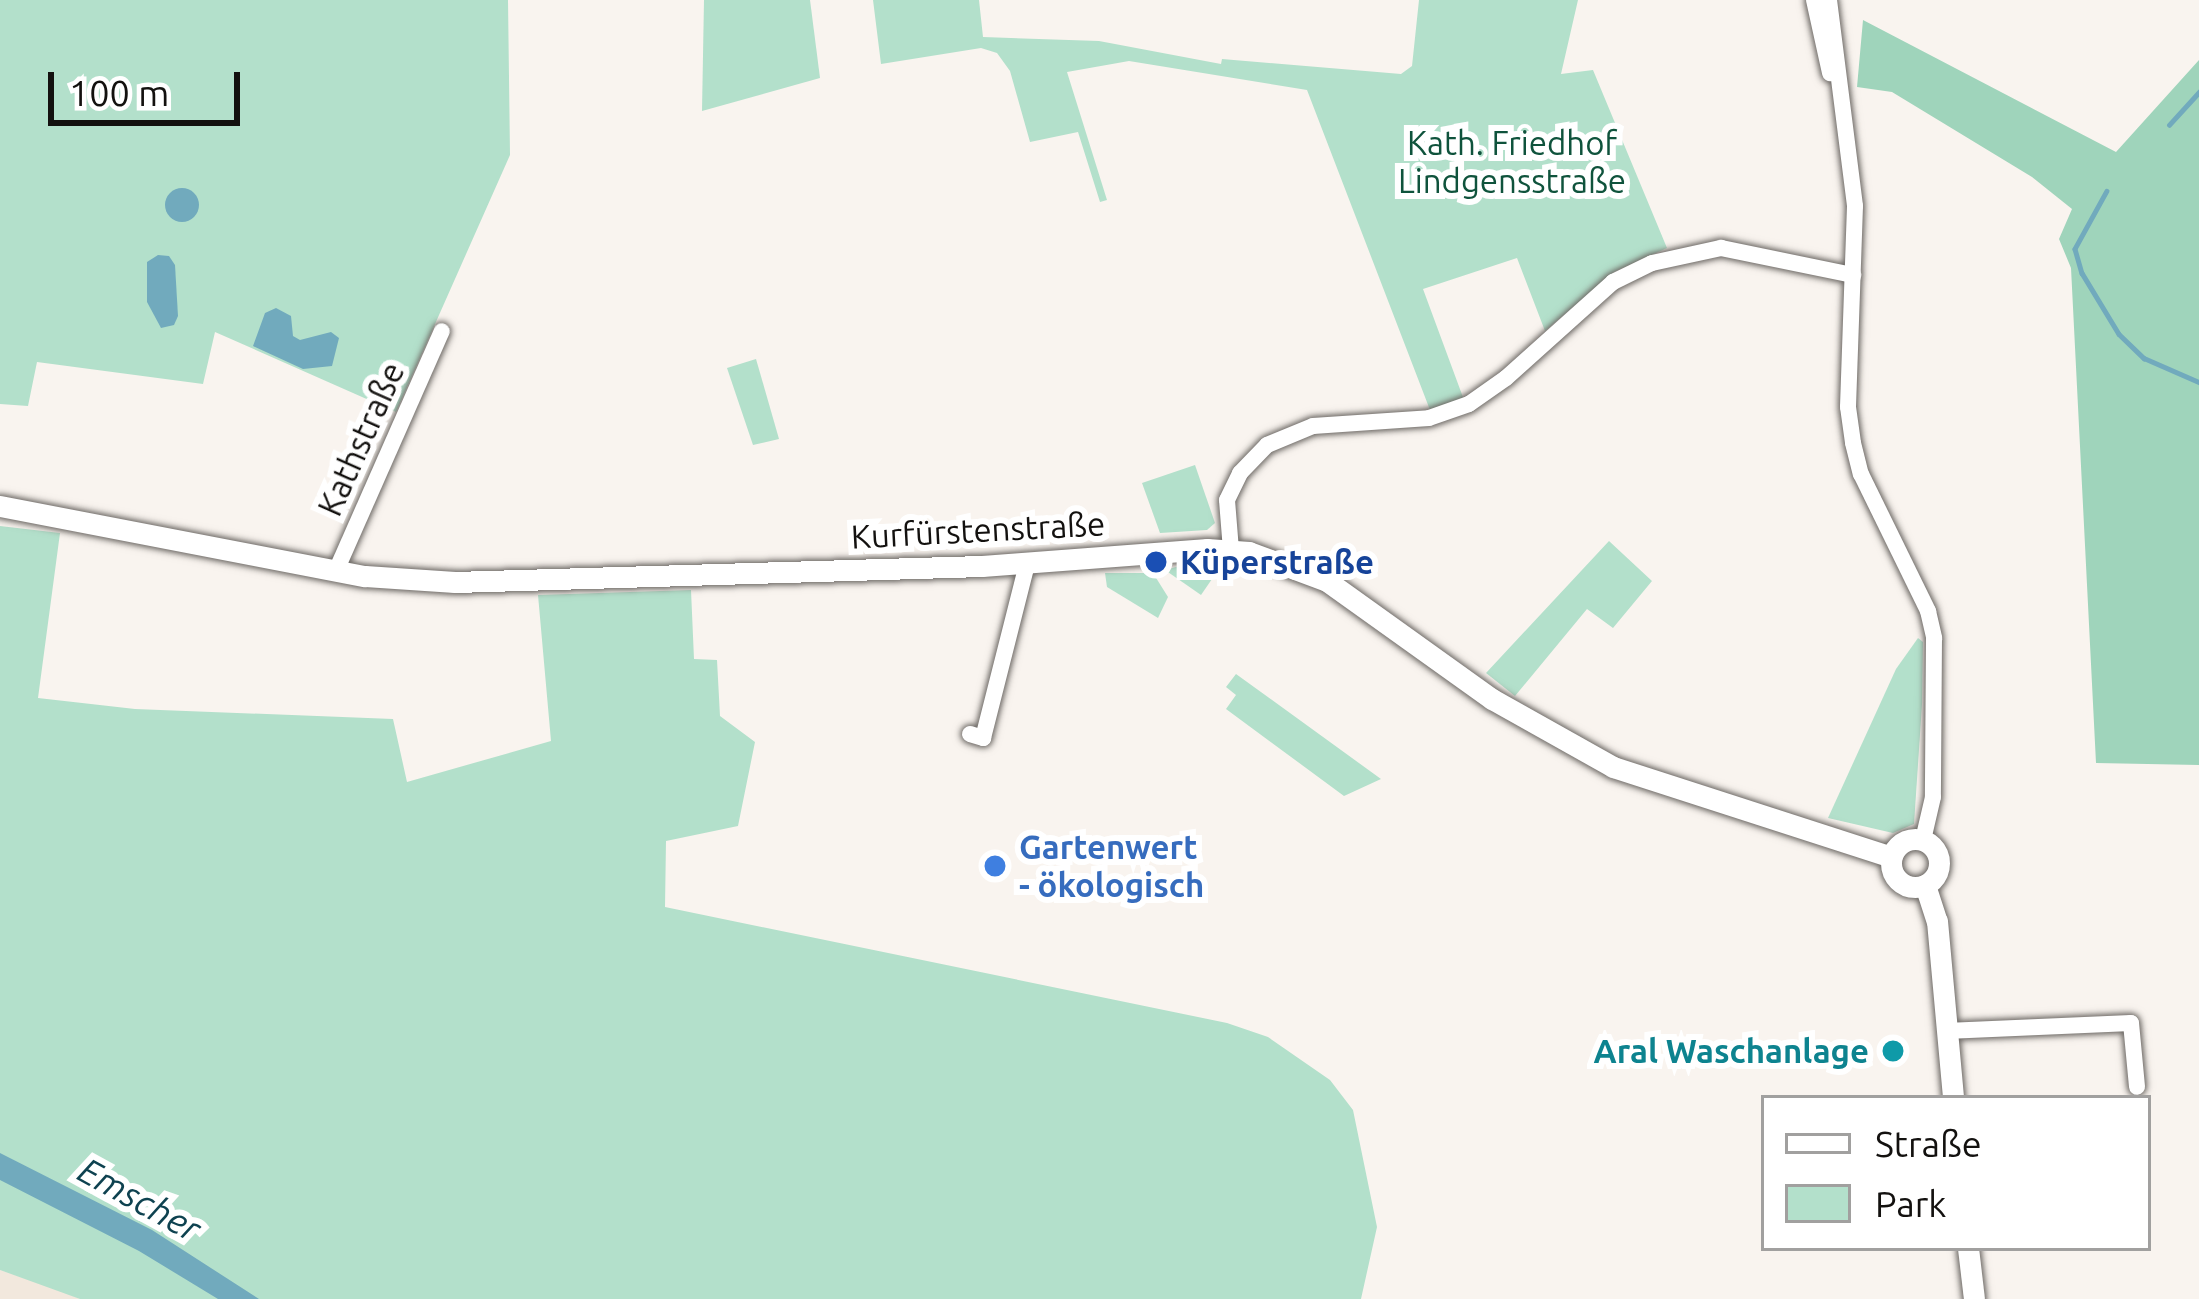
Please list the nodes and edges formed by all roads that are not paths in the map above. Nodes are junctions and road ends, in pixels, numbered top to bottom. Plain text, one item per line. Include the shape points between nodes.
1 (1814, 0) edge
2 (1829, 0) edge
3 (1846, 131) junction
4 (1853, 275) junction
5 (442, 331) dead end
6 (0, 506) edge
7 (1231, 550) junction
8 (1027, 564) junction
9 (336, 571) junction
10 (970, 734) dead end
11 (1923, 840) junction
12 (1891, 857) junction
13 (1924, 884) junction
14 (1946, 1031) junction
15 (2137, 1087) dead end
16 (1953, 1095) edge
17 (1968, 1251) edge
18 (1973, 1299) edge

1 - 3 street
2 - 3 street
3 - 4 street
4 - 7 street via 1721,248 1652,263 1613,282 1469,404 1430,418 1313,426 1267,446 1227,500
4 - 11 street via 1853,443 1934,638 1932,809
5 - 9 street, Kathstraße
6 - 9 main road, Kurfürstenstraße
7 - 8 main road, Kurfürstenstraße
7 - 12 main road, Kurfürstenstraße via 1327,581 1492,698 1613,767
8 - 9 main road, Kurfürstenstraße via 485,583
8 - 10 street via 982,738
11 - 12 main road via 1904,841
11 - 13 main road via 1939,862
12 - 13 main road, Kurfürstenstraße via 1900,882
13 - 14 main road via 1935,913
14 - 15 street via 2131,1023
14 - 16 main road
17 - 18 main road

